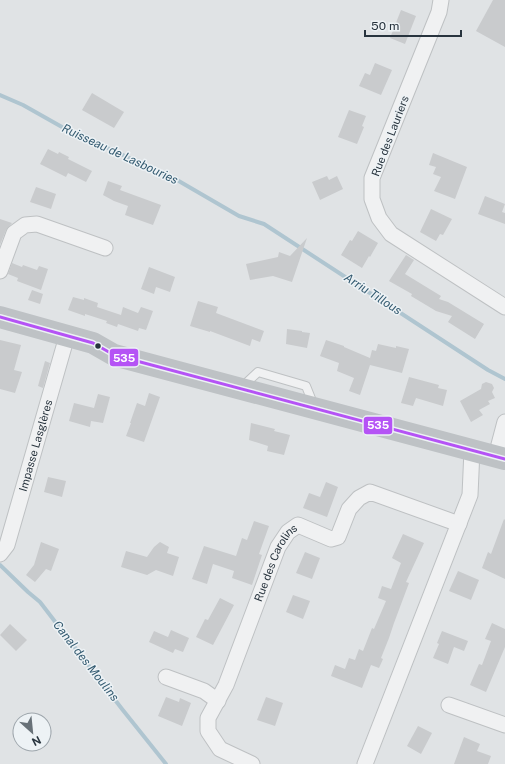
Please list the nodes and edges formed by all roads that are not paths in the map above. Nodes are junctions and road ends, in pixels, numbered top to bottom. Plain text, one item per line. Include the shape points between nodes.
1 (441, 0) edge
2 (105, 248) dead end
3 (0, 271) edge
4 (505, 307) edge
5 (0, 317) edge
6 (67, 336) junction
7 (505, 422) edge
8 (472, 450) junction
9 (500, 458) edge
10 (459, 524) junction
11 (0, 554) edge
12 (166, 677) dead end
13 (218, 701) junction
14 (449, 705) dead end
15 (505, 725) edge
16 (252, 764) edge
17 (364, 764) edge

1 - 4 street, Rue des Lauriers via 439,12 372,178 372,199 379,218 392,234
2 - 3 street via 37,224 25,225 14,233
5 - 6 main road
6 - 8 main road via 93,344 114,355
6 - 11 street, Impasse Lasglères via 7,545
7 - 9 street
8 - 9 main road
8 - 10 street via 470,495
10 - 13 street, Rue des Carolins via 370,492 349,509 338,537 331,539 298,524 288,532 278,546
10 - 17 street
12 - 13 street via 204,692
13 - 16 street, Rue des Carolins via 208,718 208,731 220,749
14 - 15 street

